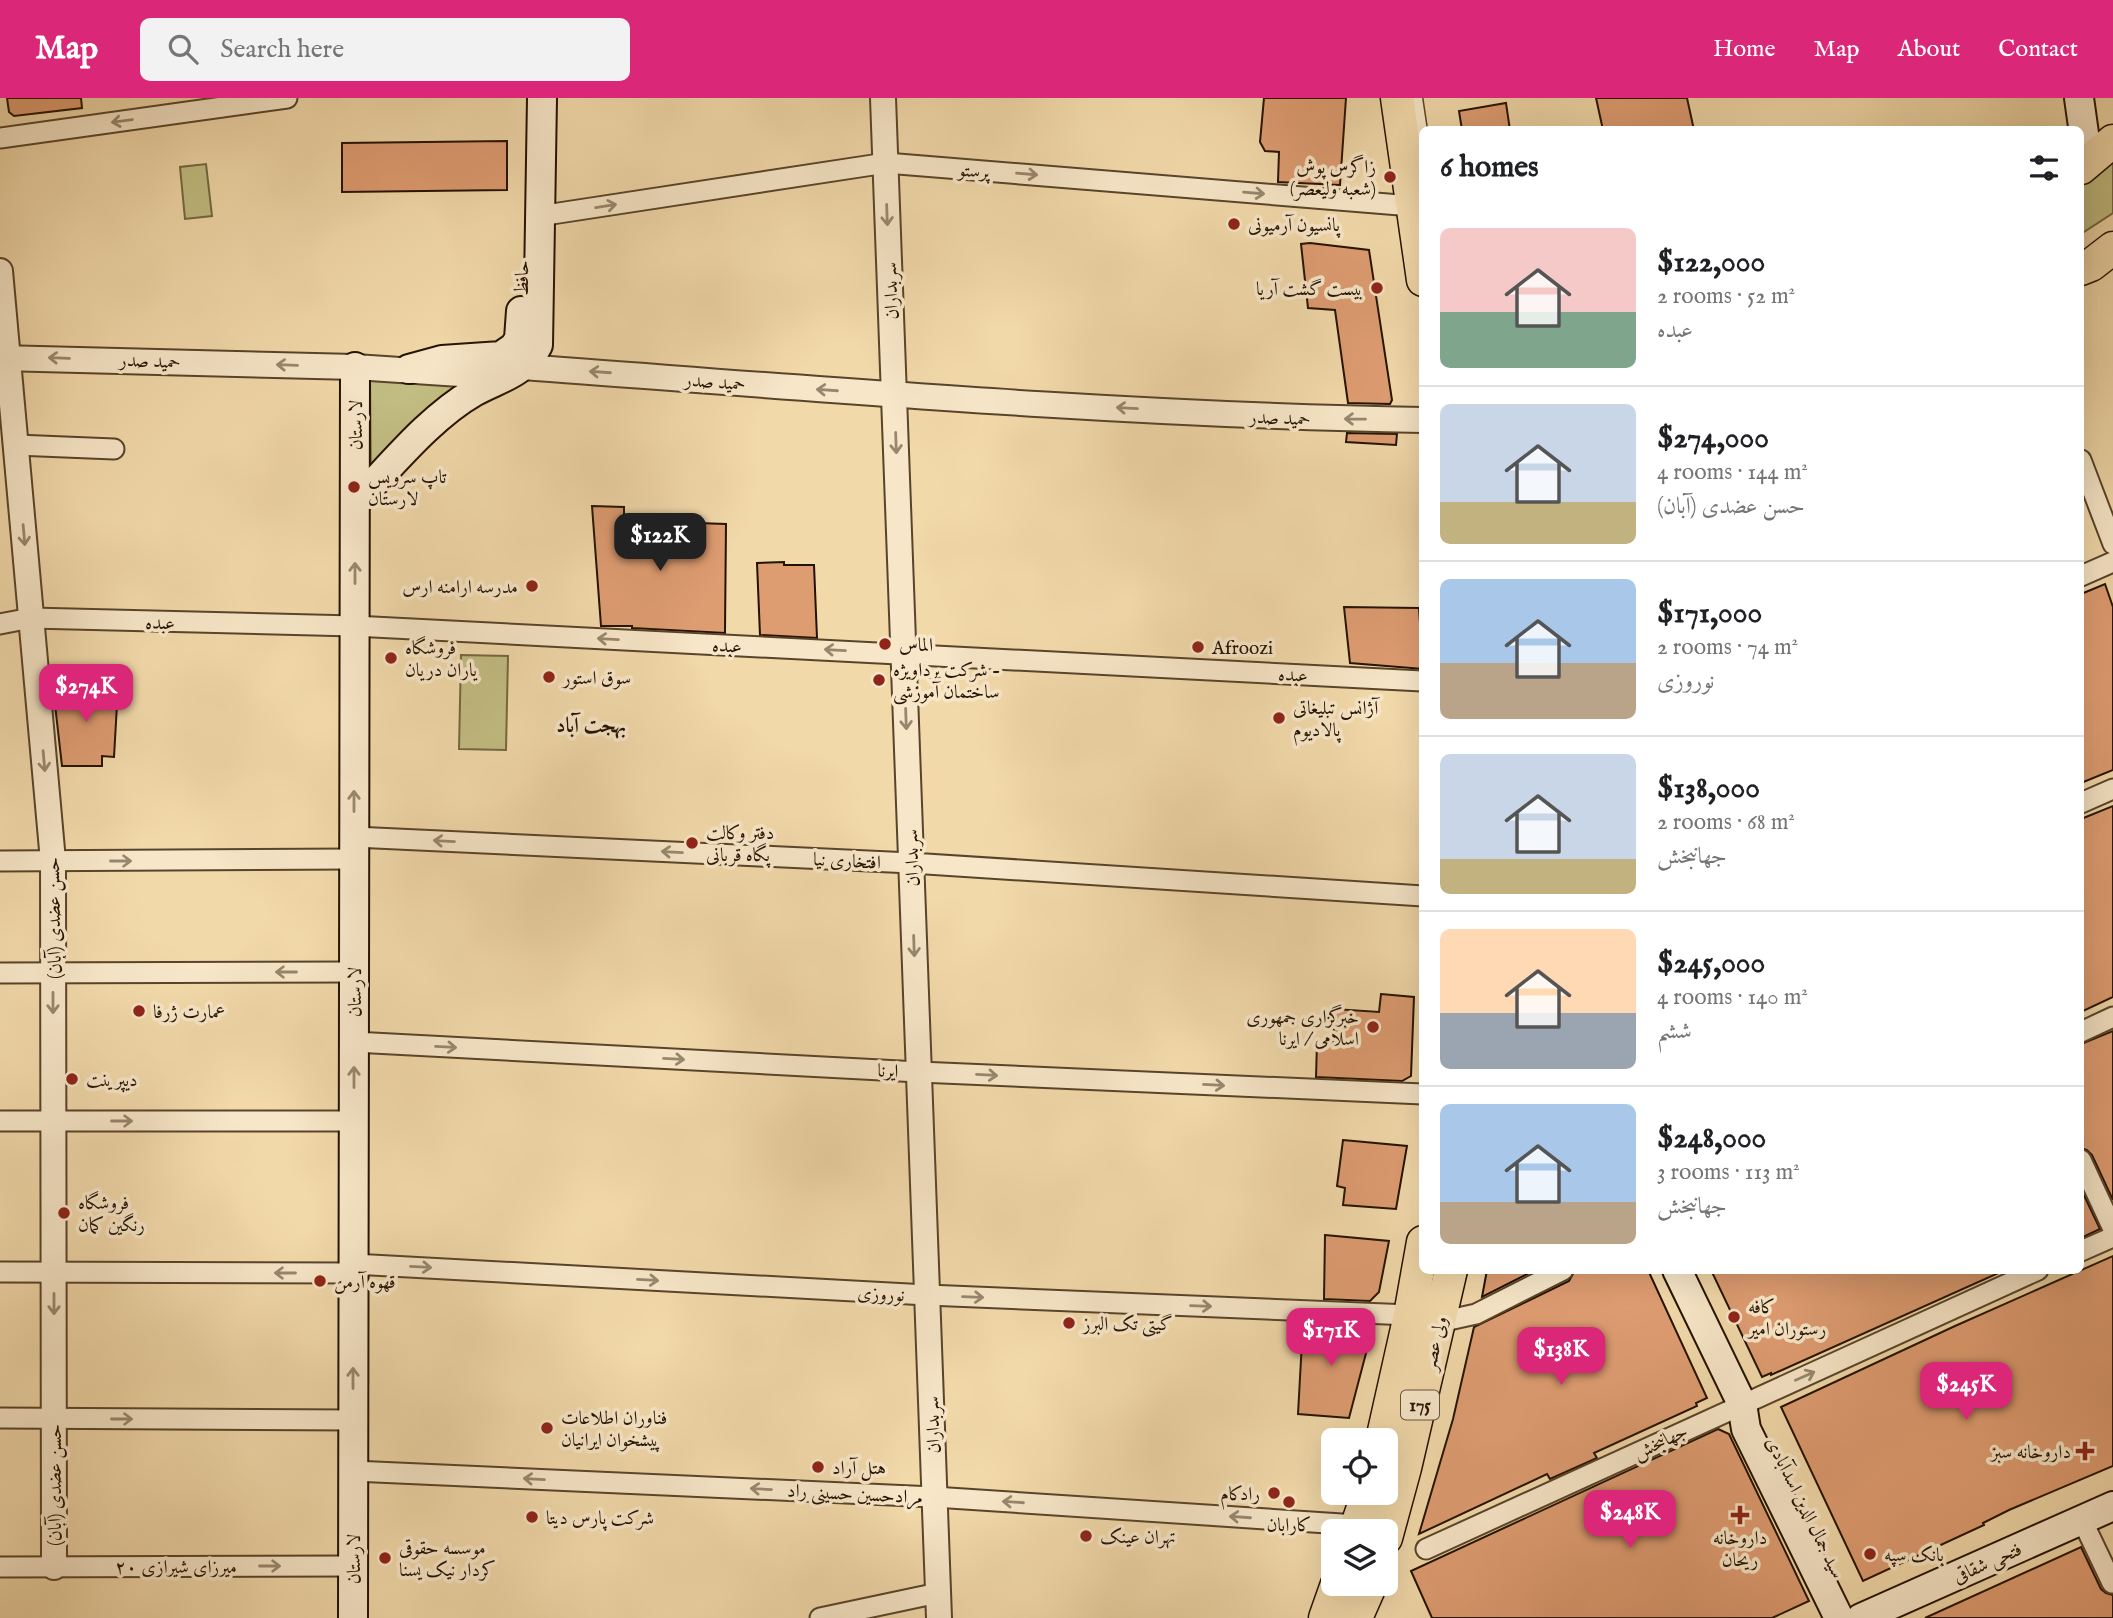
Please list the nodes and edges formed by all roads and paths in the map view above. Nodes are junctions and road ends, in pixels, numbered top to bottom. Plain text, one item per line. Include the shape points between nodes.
1 (286, 98) edge
2 (527, 98) edge
3 (542, 98) edge
4 (883, 98) edge
5 (1397, 98) edge
6 (1417, 98) edge
7 (2079, 98) edge
8 (1421, 126) edge
9 (2081, 126) edge
10 (0, 138) edge
11 (2113, 141) edge
12 (886, 163) junction
13 (2084, 165) edge
14 (1412, 206) junction
15 (530, 217) junction
16 (2113, 248) edge
17 (1419, 254) edge
18 (2084, 268) edge
19 (0, 271) edge
20 (4, 357) edge
21 (355, 367) junction
22 (523, 367) junction
23 (409, 369) junction
24 (894, 395) junction
25 (1419, 420) edge
26 (16, 444) junction
27 (114, 449) dead end
28 (2084, 468) edge
29 (355, 503) junction
30 (2113, 544) edge
31 (2113, 562) edge
32 (2084, 575) edge
33 (31, 618) junction
34 (0, 624) edge
35 (354, 626) junction
36 (904, 654) junction
37 (1419, 681) edge
38 (2113, 789) edge
39 (2084, 802) edge
40 (354, 848) junction
41 (0, 861) edge
42 (53, 861) junction
43 (911, 863) junction
44 (1419, 896) edge
45 (53, 972) junction
46 (354, 972) junction
47 (0, 973) edge
48 (2113, 1017) edge
49 (2084, 1031) edge
50 (354, 1042) junction
51 (919, 1072) junction
52 (1419, 1094) edge
53 (0, 1121) edge
54 (54, 1121) junction
55 (354, 1121) junction
56 (2084, 1166) edge
57 (2113, 1229) edge
58 (2113, 1237) edge
59 (2084, 1250) edge
60 (353, 1268) junction
61 (0, 1272) edge
62 (54, 1273) junction
63 (1424, 1274) edge
64 (1440, 1274) edge
65 (1449, 1274) edge
66 (1555, 1274) edge
67 (1679, 1274) edge
68 (2029, 1274) edge
69 (927, 1295) junction
70 (1425, 1318) junction
71 (1742, 1404) junction
72 (0, 1418) edge
73 (54, 1418) junction
74 (353, 1420) junction
75 (1386, 1428) edge
76 (353, 1471) junction
77 (934, 1497) junction
78 (2113, 1506) edge
79 (1367, 1519) edge
80 (1389, 1519) edge
81 (2082, 1520) junction
82 (1321, 1526) edge
83 (1426, 1549) dead end
84 (353, 1566) junction
85 (0, 1567) edge
86 (54, 1567) junction
87 (2112, 1583) edge
88 (938, 1593) junction
89 (1333, 1596) edge
90 (1355, 1596) edge
91 (1366, 1596) edge
92 (353, 1618) edge
93 (820, 1618) edge
94 (939, 1618) edge
95 (1325, 1618) edge
96 (1347, 1618) edge
97 (1356, 1618) edge
98 (1839, 1618) edge
99 (1861, 1618) edge

1 -> 10 street
2 - 15 main road, حافظ
3 - 15 main road, حافظ
4 - 12 street, سربداران
5 - 14 main road
6 - 8 lane
7 - 9 main road
11 - 13 main road
12 -> 14 street, پرستو
15 -> 12 street, پرستو
12 -> 24 street, سربداران
14 - 17 main road
15 - 22 main road, حافظ via 539,336
15 - 23 main road, حافظ via 521,333 514,347 493,358 442,360
16 - 18 main road
19 - 20 street, حسن عضدی (آبان)
21 -> 20 street, حمید صدر
20 - 26 street, حسن عضدی (آبان)
21 - 23 street, حمید صدر
21 - 29 main road, لارستان
22 - 23 street, حمید صدر via 496,376
24 -> 22 street, حمید صدر
22 - 29 main road via 475,392 426,428
25 -> 24 street, حمید صدر via 1286,418
24 -> 36 street, سربداران
26 - 27 street
26 -> 33 street, حسن عضدی (آبان)
28 - 30 street
35 -> 29 main road, لارستان
31 - 32 street
33 - 34 street, عبده
33 - 35 street, عبده
33 -> 42 street, حسن عضدی (آبان)
36 -> 35 street, عبده
40 -> 35 main road, لارستان
36 - 37 street, عبده
36 -> 43 street, سربداران
38 - 39 street
42 -> 40 street, افتخاری نیا
43 -> 40 street, افتخاری نیا
40 - 46 main road, لارستان
41 - 42 street, افتخاری نیا
42 - 45 street, حسن عضدی (آبان)
43 - 44 street, افتخاری نیا
43 -> 51 street, سربداران
46 -> 45 street
45 - 47 street
45 -> 54 street, حسن عضدی (آبان)
46 - 50 main road, لارستان
48 - 49 street
50 -> 51 street, ايرنا
55 -> 50 main road, لارستان
51 -> 52 street, ايرنا
51 - 69 street, سربداران
53 - 54 street
54 -> 55 street
54 - 62 street, حسن عضدی (آبان)
55 - 60 main road, لارستان
56 - 57 street
58 - 59 street
60 -> 62 street, نوروزی
60 -> 69 street, نوروزی
74 -> 60 main road, لارستان
61 - 62 street, نوروزی
62 -> 73 street, حسن عضدی (آبان)
63 - 70 main road, ولی عصر / 175
64 - 79 lane via 1419,1381
65 - 70 main road, ولی عصر / 175
66 - 70 street, نوروزی via 1476,1314
67 - 71 main road, سید جمال الدین اسدآبادی
71 -> 68 street, جهانبخش
69 -> 70 street, نوروزی
69 - 77 street, سربداران
70 - 75 main road, ولی عصر / 175
70 - 80 main road, ولی عصر / 175
71 - 83 street, جهانبخش
71 - 98 main road, سید جمال الدین اسدآبادی via 1746,1429
71 - 99 main road, سید جمال الدین اسدآبادی via 1763,1421
72 - 73 street
73 -> 74 street
73 - 86 street, حسن عضدی (آبان)
74 - 76 main road, لارستان
77 -> 76 street, مرادحسین حسینی راد
76 - 84 main road, لارستان
82 -> 77 street, مرادحسین حسینی راد
77 - 88 street, سربداران
78 - 81 main road, فتحی شقاقی
81 - 87 street
81 - 99 main road, فتحی شقاقی
86 -> 84 street, میرزای شیرازی ۲۰
84 - 92 main road, لارستان
85 - 86 street, میرزای شیرازی ۲۰
88 - 93 street
88 - 94 street, سربداران
89 - 95 main road
90 - 96 lane
91 - 97 main road

